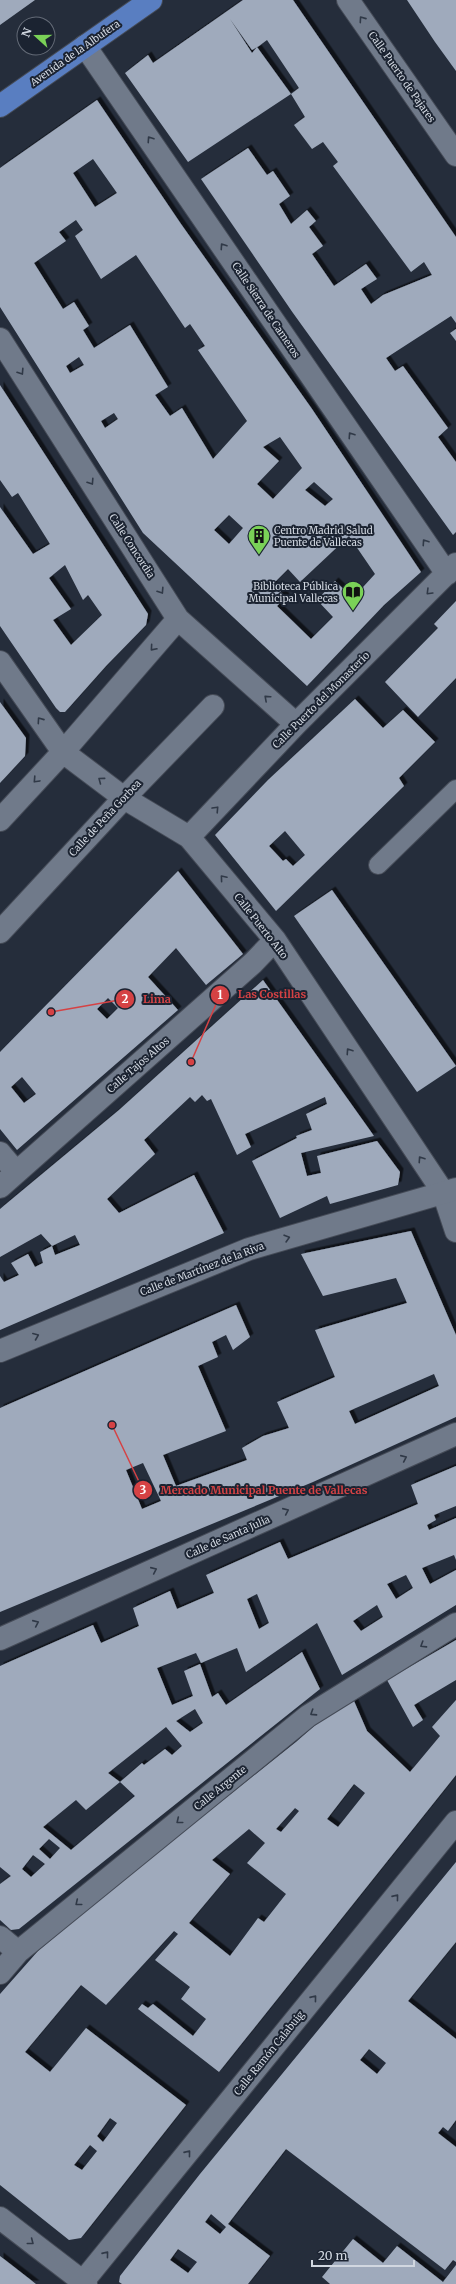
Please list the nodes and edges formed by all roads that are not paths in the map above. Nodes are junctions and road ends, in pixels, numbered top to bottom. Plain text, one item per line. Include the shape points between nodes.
1 (348, 0) edge
2 (143, 2) edge
3 (85, 46) junction
4 (0, 106) edge
5 (456, 155) edge
6 (0, 339) edge
7 (451, 569) edge
8 (178, 619) junction
9 (0, 662) edge
10 (213, 706) dead end
11 (296, 724) junction
12 (63, 752) junction
13 (456, 789) edge
14 (124, 798) junction
15 (0, 820) edge
16 (189, 837) junction
17 (378, 865) dead end
18 (0, 932) edge
19 (275, 940) junction
20 (0, 1153) edge
21 (16, 1172) junction
22 (0, 1187) edge
23 (449, 1190) edge
24 (456, 1231) edge
25 (0, 1351) edge
26 (456, 1434) edge
27 (456, 1624) edge
28 (0, 1639) edge
29 (456, 1822) edge
30 (0, 1937) edge
31 (18, 1952) junction
32 (0, 1973) edge
33 (0, 2218) edge
34 (84, 2283) edge

5 -> 1 street, Calle Puerto de Pajares
2 - 3 main road, Avenida de la Albufera
3 - 4 main road, Avenida de la Albufera
7 -> 3 street, Calle Sierra de Cameros
6 -> 8 street, Calle Concordia
7 -> 11 street, Calle Puerto del Monasterio
11 -> 8 street, Calle Concordia
8 -> 12 street
12 -> 9 street, Calle Puerto Alto
10 - 14 street, Calle de Peña Gorbea
16 -> 11 street, Calle Puerto del Monasterio
14 -> 12 street, Calle Puerto Alto
12 -> 15 street
13 - 17 lane
14 - 16 street, Calle Puerto Alto
14 - 18 street, Calle de Peña Gorbea
19 -> 16 street, Calle Puerto Alto
19 - 21 street, Calle Tajos Altos via 253,963
23 -> 19 street, Calle Puerto Alto
20 - 21 street
21 - 22 street, Calle Tajos Altos
23 - 24 street, Calle Puerto Alto
25 -> 23 street, Calle de Martínez de la Riva via 249,1249
28 -> 26 street, Calle de Santa Julia
27 -> 31 street, Calle Argente via 308,1716
34 -> 29 street, Calle Ramón Calabuig
30 - 31 street
31 - 32 street, Calle Argente
33 -> 34 street

